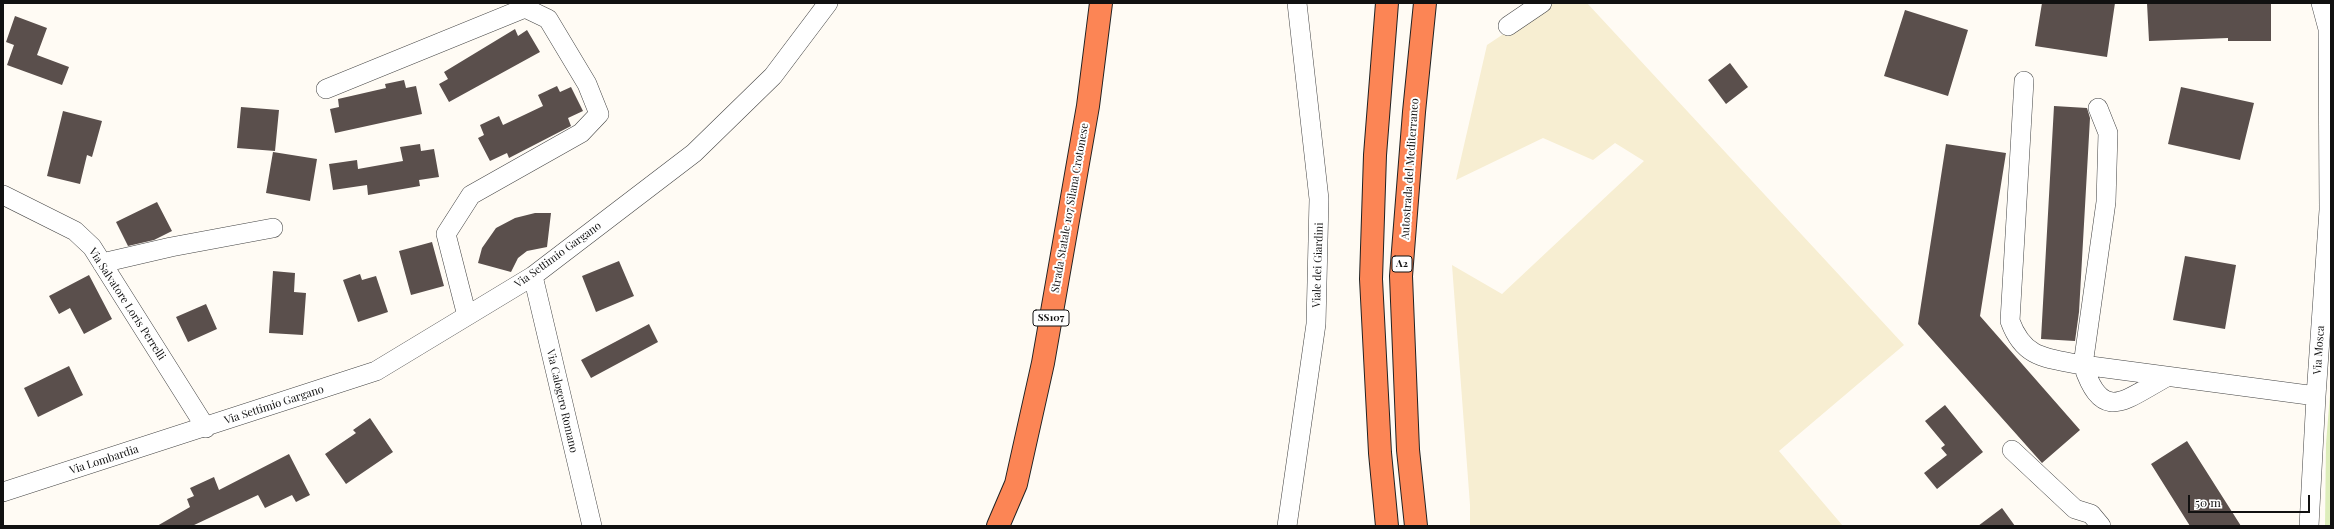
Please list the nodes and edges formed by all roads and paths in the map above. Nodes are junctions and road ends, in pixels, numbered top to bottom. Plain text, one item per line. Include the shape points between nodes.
1 (828, 3) edge
2 (1297, 3) edge
3 (1387, 3) edge
4 (1425, 3) edge
5 (1438, 3) edge
6 (1542, 3) edge
7 (2321, 3) edge
8 (1098, 6) edge
9 (2330, 24) edge
10 (1508, 26) dead end
11 (2024, 81) dead end
12 (326, 89) dead end
13 (2098, 108) dead end
14 (1414, 112) junction
15 (3, 195) edge
16 (2330, 210) edge
17 (273, 228) dead end
18 (102, 263) junction
19 (533, 276) junction
20 (467, 316) junction
21 (2326, 324) edge
22 (2083, 365) junction
23 (2167, 377) junction
24 (2316, 396) junction
25 (206, 428) junction
26 (2012, 450) dead end
27 (3, 492) edge
28 (592, 526) edge
29 (998, 526) edge
30 (1287, 526) edge
31 (1387, 526) edge
32 (1416, 526) edge
33 (2101, 526) edge
34 (2309, 526) edge

1 - 19 street, Via Settimio Gargano via 773,76 694,152
2 - 30 street, Viale dei Giardini via 1319,199 1316,324
3 - 31 highway via 1375,155 1371,279 1380,453
4 - 14 highway, Autostrada del Mediterraneo / A2
5 - 14 highway via 1431,64
6 - 10 street
7 - 9 street, Via Mosca
8 - 29 highway, Strada Statale 107 Silana Crotonese / SS107 via 1091,26 1088,106 1043,363 1016,484
9 - 16 street, Via Mosca
11 - 22 street via 2010,321 2016,337 2028,350 2053,359
12 - 20 street via 525,8 548,19 587,84 599,114 581,133 471,194 446,234
13 - 22 street via 2108,133 2106,202
14 - 32 highway, Autostrada del Mediterraneo / A2 via 1401,276 1408,450
15 - 18 street, Via Salvatore Loris Perrelli via 75,231 92,247
16 - 21 street, Via Mosca
17 - 18 street
18 - 25 street, Via Salvatore Loris Perrelli
19 - 20 street, Via Settimio Gargano
19 - 28 street, Via Calogero Romano
20 - 25 street, Via Settimio Gargano via 376,371
21 - 24 street, Via Mosca
22 - 23 street
22 - 23 street via 2090,385 2099,397 2108,402 2118,402
23 - 24 street
24 - 34 street, Via Mosca
25 - 27 street, Via Lombardia
26 - 33 street via 2075,509 2091,514

